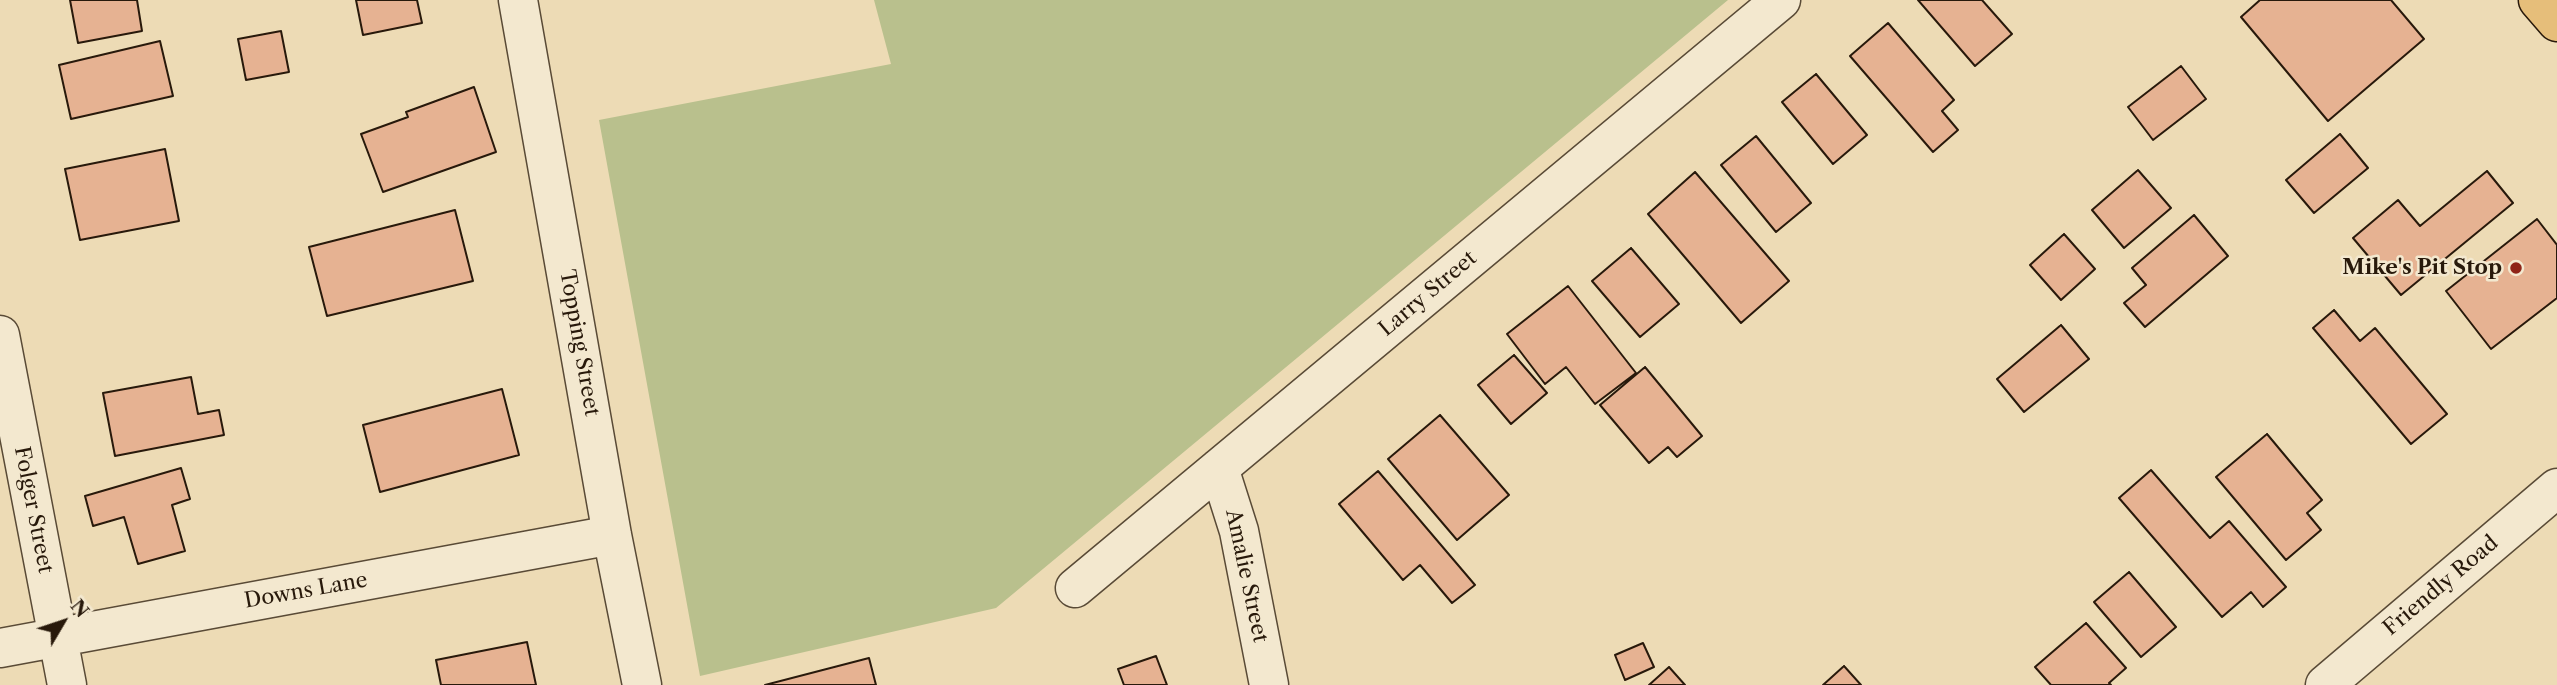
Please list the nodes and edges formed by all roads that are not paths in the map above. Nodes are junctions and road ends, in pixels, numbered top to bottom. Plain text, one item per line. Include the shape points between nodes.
1 (518, 0) edge
2 (1781, 0) edge
3 (2538, 0) edge
4 (2557, 22) edge
5 (0, 335) edge
6 (1219, 468) junction
7 (2557, 488) edge
8 (612, 535) junction
9 (1075, 587) dead end
10 (57, 636) junction
11 (0, 648) edge
12 (67, 685) edge
13 (642, 685) edge
14 (1269, 685) edge
15 (2325, 685) edge

1 - 8 street, Topping Street
2 - 6 street, Larry Street
3 - 4 main road
5 - 10 street, Folger Street
6 - 9 street, Larry Street
6 - 14 street, Amalie Street via 1239,531
7 - 15 street, Friendly Road
8 - 10 street, Downs Lane
8 - 13 street, Topping Street
10 - 11 street, Downs Lane
10 - 12 street, Folger Street

